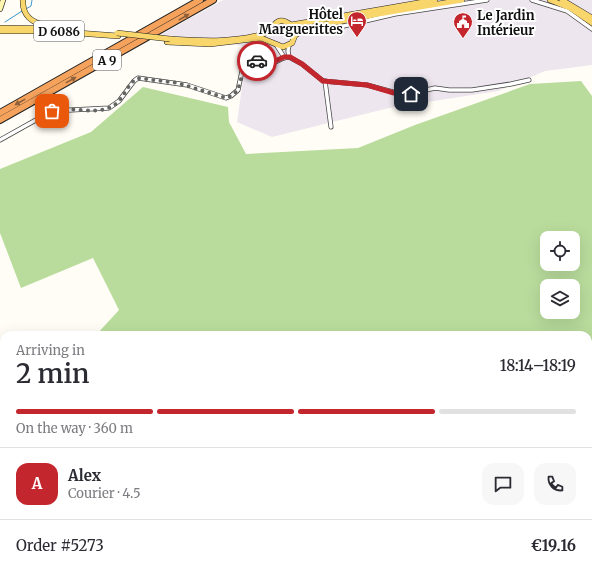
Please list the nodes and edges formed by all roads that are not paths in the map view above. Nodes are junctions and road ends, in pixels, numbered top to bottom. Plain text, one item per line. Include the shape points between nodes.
1 (3, 0) edge
2 (23, 0) edge
3 (200, 0) edge
4 (213, 0) edge
5 (435, 0) edge
6 (462, 0) edge
7 (487, 0) edge
8 (532, 0) edge
9 (550, 0) edge
10 (562, 0) edge
11 (0, 9) edge
12 (592, 18) edge
13 (592, 23) edge
14 (292, 25) junction
15 (314, 27) junction
16 (0, 28) edge
17 (73, 28) junction
18 (270, 29) junction
19 (592, 29) edge
20 (0, 31) edge
21 (118, 34) junction
22 (295, 35) junction
23 (168, 40) junction
24 (276, 45) junction
25 (289, 45) junction
26 (284, 57) junction
27 (290, 57) junction
28 (529, 80) dead end
29 (325, 81) junction
30 (0, 113) edge
31 (0, 120) edge
32 (331, 127) dead end
33 (0, 140) edge

1 - 11 main road
2 - 17 main road via 24,11 34,22
3 -> 30 highway, A 9
31 -> 4 highway, A 9
5 - 14 main road
6 - 15 main road
7 - 15 street via 395,14 335,28
8 - 19 street via 567,11
9 - 13 main road via 570,8
10 - 12 main road
14 - 18 main road via 280,21
14 - 22 main road
15 - 22 main road via 306,28
16 - 17 main road, D 6086
17 - 21 main road, D 6086
18 - 23 main road, D 6086 via 264,34 231,40
18 - 24 main road via 270,36
20 - 21 main road, D 6086
21 - 23 main road, D 6086, bridge
22 - 25 main road
23 - 24 main road, D 6086 via 210,44 261,38
24 - 25 main road
24 - 26 street
25 - 27 street
26 - 27 street
26 - 33 street via 273,63 247,62 242,71 238,90 229,97 220,97 178,83 138,78 119,101 109,108 52,111
27 - 29 street
28 - 29 street via 472,90 437,88 404,94 367,85
29 - 32 street

